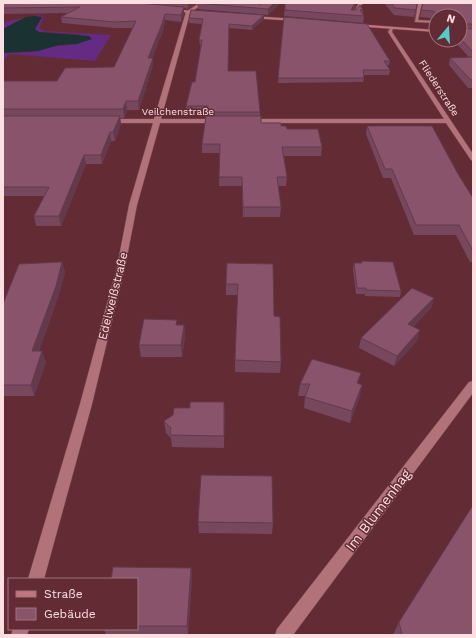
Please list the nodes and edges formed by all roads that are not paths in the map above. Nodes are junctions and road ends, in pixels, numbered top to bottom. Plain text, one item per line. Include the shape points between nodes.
1 (202, 3) edge
2 (361, 3) edge
3 (420, 3) edge
4 (167, 10) edge
5 (188, 12) junction
6 (211, 14) edge
7 (353, 15) edge
8 (248, 16) edge
9 (305, 21) edge
10 (428, 22) edge
11 (352, 25) edge
12 (391, 28) junction
13 (428, 31) edge
14 (101, 121) edge
15 (157, 121) junction
16 (228, 121) edge
17 (244, 121) edge
18 (449, 121) junction
19 (473, 159) edge
20 (473, 385) edge
21 (36, 578) edge
22 (283, 635) edge

1 - 5 street
2 - 7 street
3 - 10 street via 416,21
4 - 5 main road
5 - 6 main road
5 - 15 street, Edelweißstraße
8 - 9 main road
11 - 12 main road
12 - 13 main road
12 - 18 street, Fliederstraße via 390,32
14 - 15 street, Veilchenstraße
15 - 16 street, Veilchenstraße
15 - 21 street, Edelweißstraße via 133,205 121,267 86,404
17 - 18 street
18 - 19 street, Fliederstraße
20 - 22 street, Im Blumenhag

